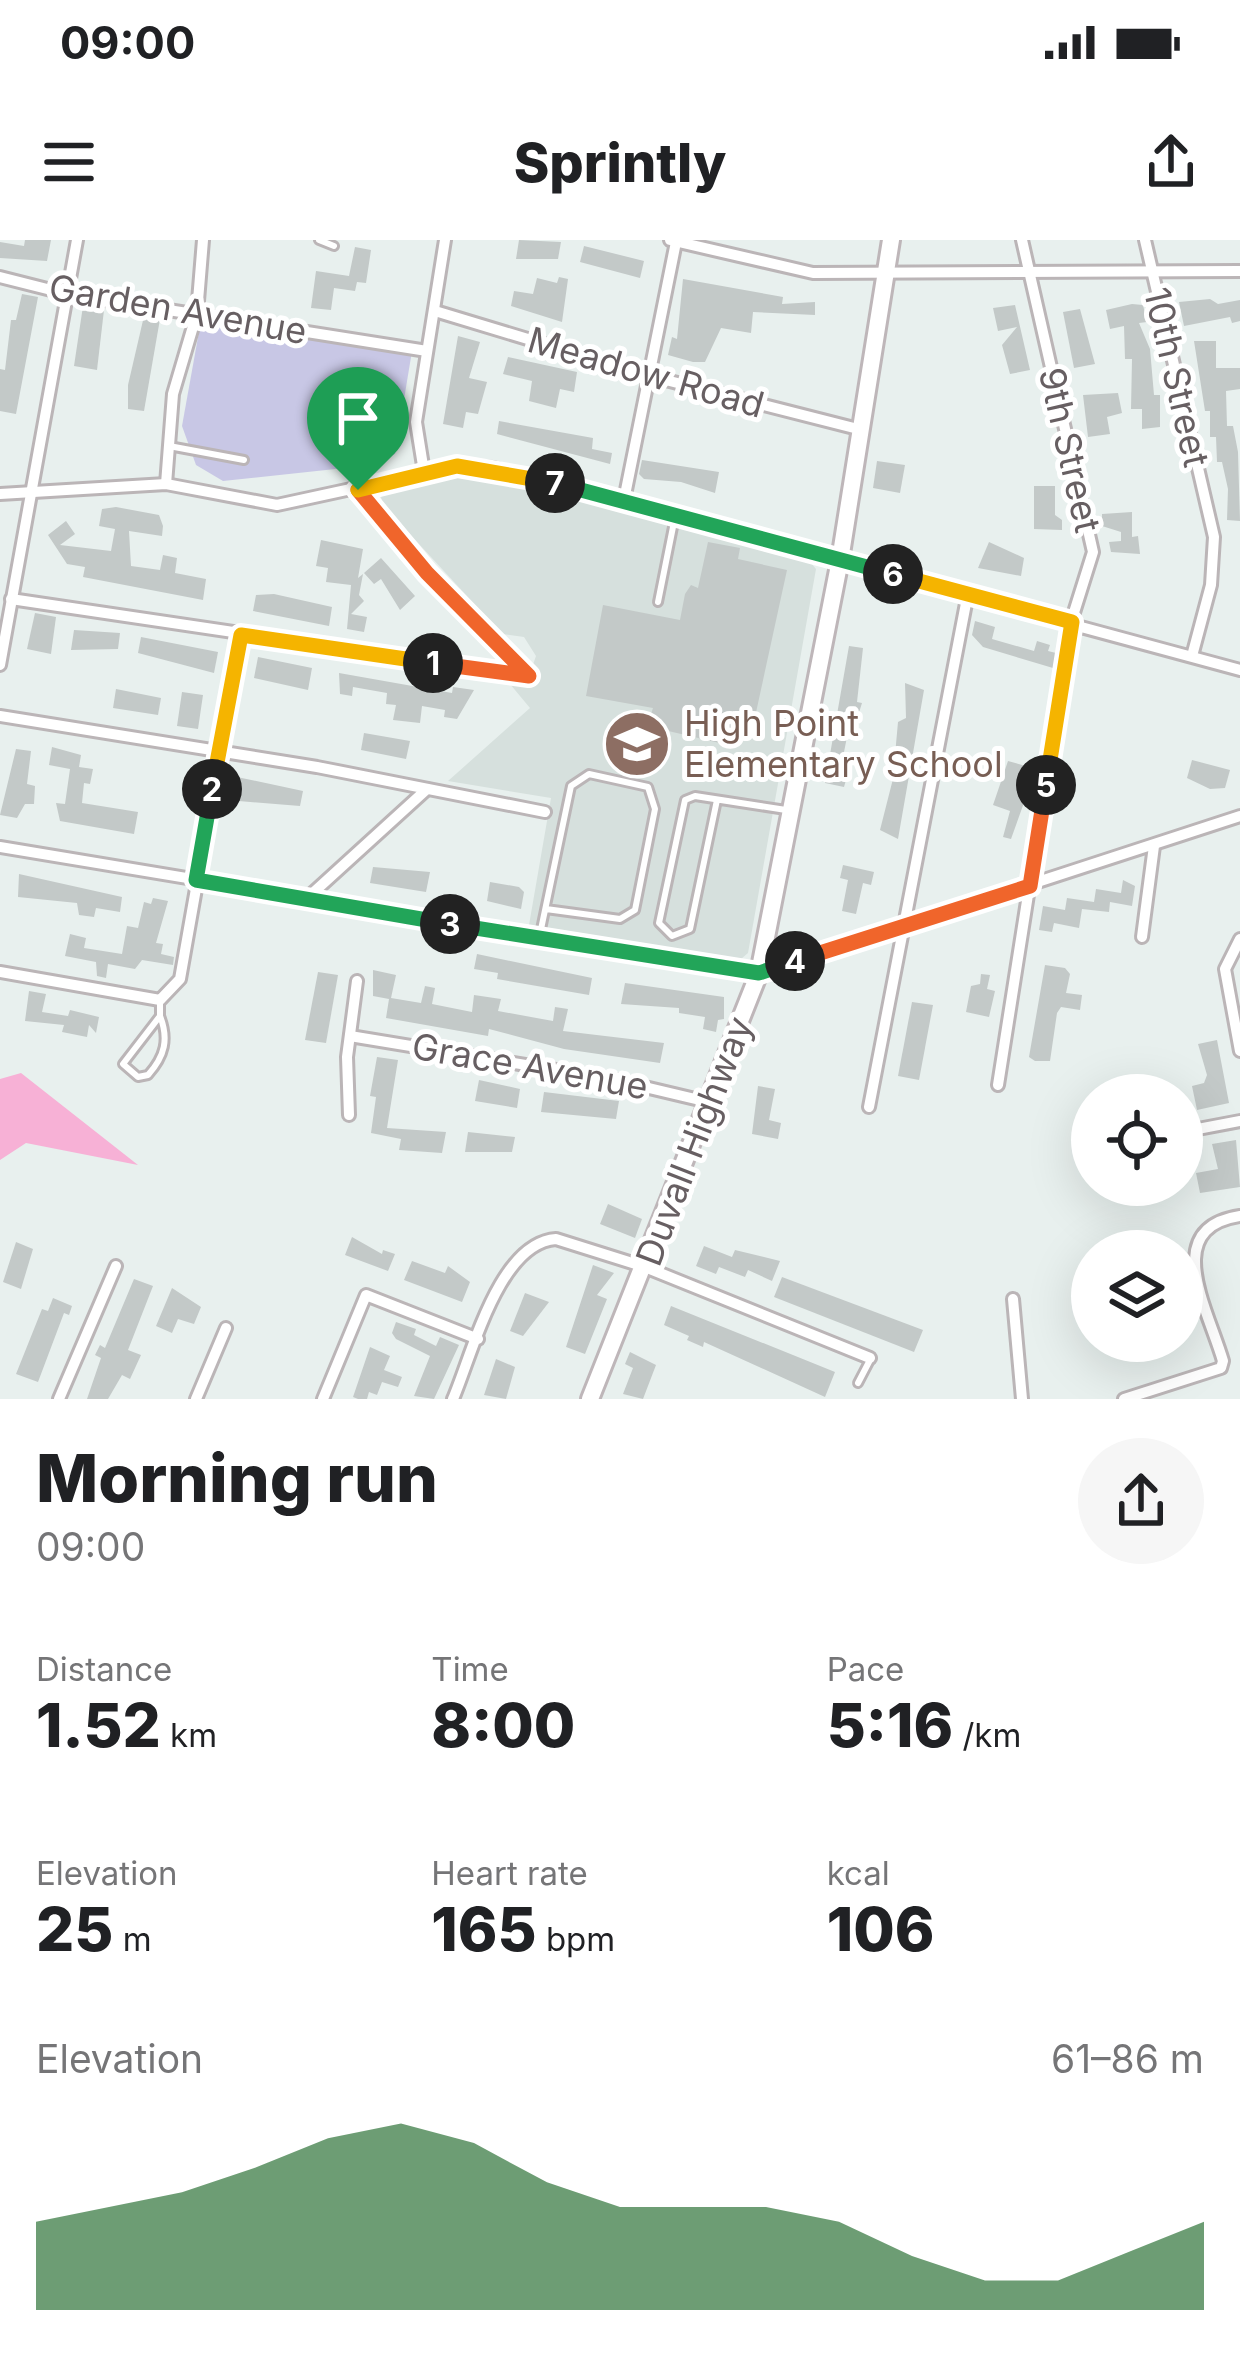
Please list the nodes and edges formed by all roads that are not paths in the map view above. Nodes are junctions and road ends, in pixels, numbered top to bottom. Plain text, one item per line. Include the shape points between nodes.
1 (76, 240) edge
2 (203, 240) edge
3 (319, 240) edge
4 (445, 240) edge
5 (891, 240) edge
6 (1022, 240) edge
7 (1145, 240) edge
8 (673, 241) edge
9 (334, 246) dead end
10 (1152, 267) junction
11 (1240, 271) edge
12 (886, 275) junction
13 (1030, 276) junction
14 (0, 277) edge
15 (67, 294) junction
16 (435, 311) junction
17 (197, 313) junction
18 (427, 351) junction
19 (650, 376) junction
20 (858, 429) junction
21 (169, 446) junction
22 (244, 460) dead end
23 (427, 472) junction
24 (166, 484) junction
25 (32, 489) junction
26 (358, 490) junction
27 (0, 494) edge
28 (624, 500) junction
29 (675, 514) junction
30 (840, 560) junction
31 (968, 593) junction
32 (11, 599) junction
33 (658, 602) dead end
34 (1072, 622) junction
35 (241, 635) junction
36 (1192, 656) junction
37 (0, 665) edge
38 (1240, 670) edge
39 (0, 716) edge
40 (218, 751) junction
41 (427, 789) junction
42 (717, 800) junction
43 (790, 811) junction
44 (545, 812) dead end
45 (1240, 816) edge
46 (1154, 846) junction
47 (0, 847) edge
48 (196, 880) junction
49 (1030, 886) junction
50 (304, 901) junction
51 (546, 909) junction
52 (905, 926) junction
53 (1142, 937) dead end
54 (540, 938) junction
55 (1240, 939) edge
56 (0, 972) edge
57 (759, 973) junction
58 (357, 981) dead end
59 (160, 1000) junction
60 (160, 1016) junction
61 (350, 1036) junction
62 (1240, 1051) edge
63 (998, 1085) dead end
64 (708, 1102) junction
65 (869, 1107) dead end
66 (350, 1115) dead end
67 (1240, 1121) edge
68 (1203, 1128) edge
69 (1240, 1216) edge
70 (116, 1266) dead end
71 (645, 1267) junction
72 (1012, 1299) dead end
73 (226, 1328) dead end
74 (478, 1339) junction
75 (870, 1358) joint
76 (858, 1383) dead end
77 (59, 1399) edge
78 (196, 1399) edge
79 (323, 1399) edge
80 (453, 1399) edge
81 (590, 1399) edge
82 (1022, 1399) edge
83 (1124, 1399) edge

1 - 15 street
2 - 17 street
3 - 9 lane
4 - 16 street
5 - 12 street, Duvall Highway
6 - 13 street, 9th Street
7 - 10 street, 10th Street
8 - 12 street via 813,273
8 - 19 street
10 - 11 street
10 - 13 street
10 - 36 street, 10th Street via 1214,537
12 - 13 street
12 - 20 street, Duvall Highway
13 - 34 street, 9th Street via 1093,552
14 - 15 street, Garden Avenue
15 - 17 street, Garden Avenue
15 - 25 street
16 - 18 street
16 - 19 street, Meadow Road
17 - 18 street, Garden Avenue
17 - 21 street via 173,394
18 - 23 street via 416,422
19 - 20 street, Meadow Road
19 - 28 street
20 - 30 street, Duvall Highway
21 - 22 lane
21 - 24 street
23 - 26 street
23 - 28 street via 493,468
24 - 25 street
24 - 26 street via 277,506
25 - 27 street
25 - 32 street
26 - 35 street via 529,676
28 - 29 street
29 - 30 street
29 - 33 lane
30 - 31 street
30 - 43 street, Duvall Highway
31 - 34 street
31 - 52 street
32 - 35 street
32 - 37 street
34 - 36 street
34 - 49 street, 9th Street
35 - 40 street
36 - 38 street
39 - 40 street
40 - 41 street
40 - 48 street
41 - 44 street
41 - 50 street
42 - 42 lane via 695,796 679,809 659,923 672,936 690,929
42 - 43 lane
43 - 57 street, Duvall Highway
45 - 46 street
46 - 49 street
46 - 53 street
47 - 48 street
48 - 50 street
48 - 59 street via 180,979
49 - 52 street
49 - 63 street, 9th Street
50 - 54 street
51 - 51 lane via 571,786 589,774 639,782 653,794 640,900 627,916 607,918
51 - 54 lane
52 - 57 street
52 - 65 street
54 - 57 street
55 - 62 street via 1225,969
56 - 59 street
57 - 64 street, Duvall Highway
58 - 61 street
59 - 60 lane
60 - 60 lane via 123,1064 138,1077 162,1054 167,1034
61 - 64 street, Grace Avenue
61 - 66 street
64 - 71 street, Duvall Highway
67 - 68 street
69 - 83 street via 1201,1230 1193,1256 1221,1368
70 - 77 street
71 - 74 street via 543,1240 514,1259
71 - 75 street
71 - 81 street, Duvall Highway
72 - 82 street
73 - 78 street
74 - 79 street via 366,1295
74 - 80 street
75 - 76 lane

